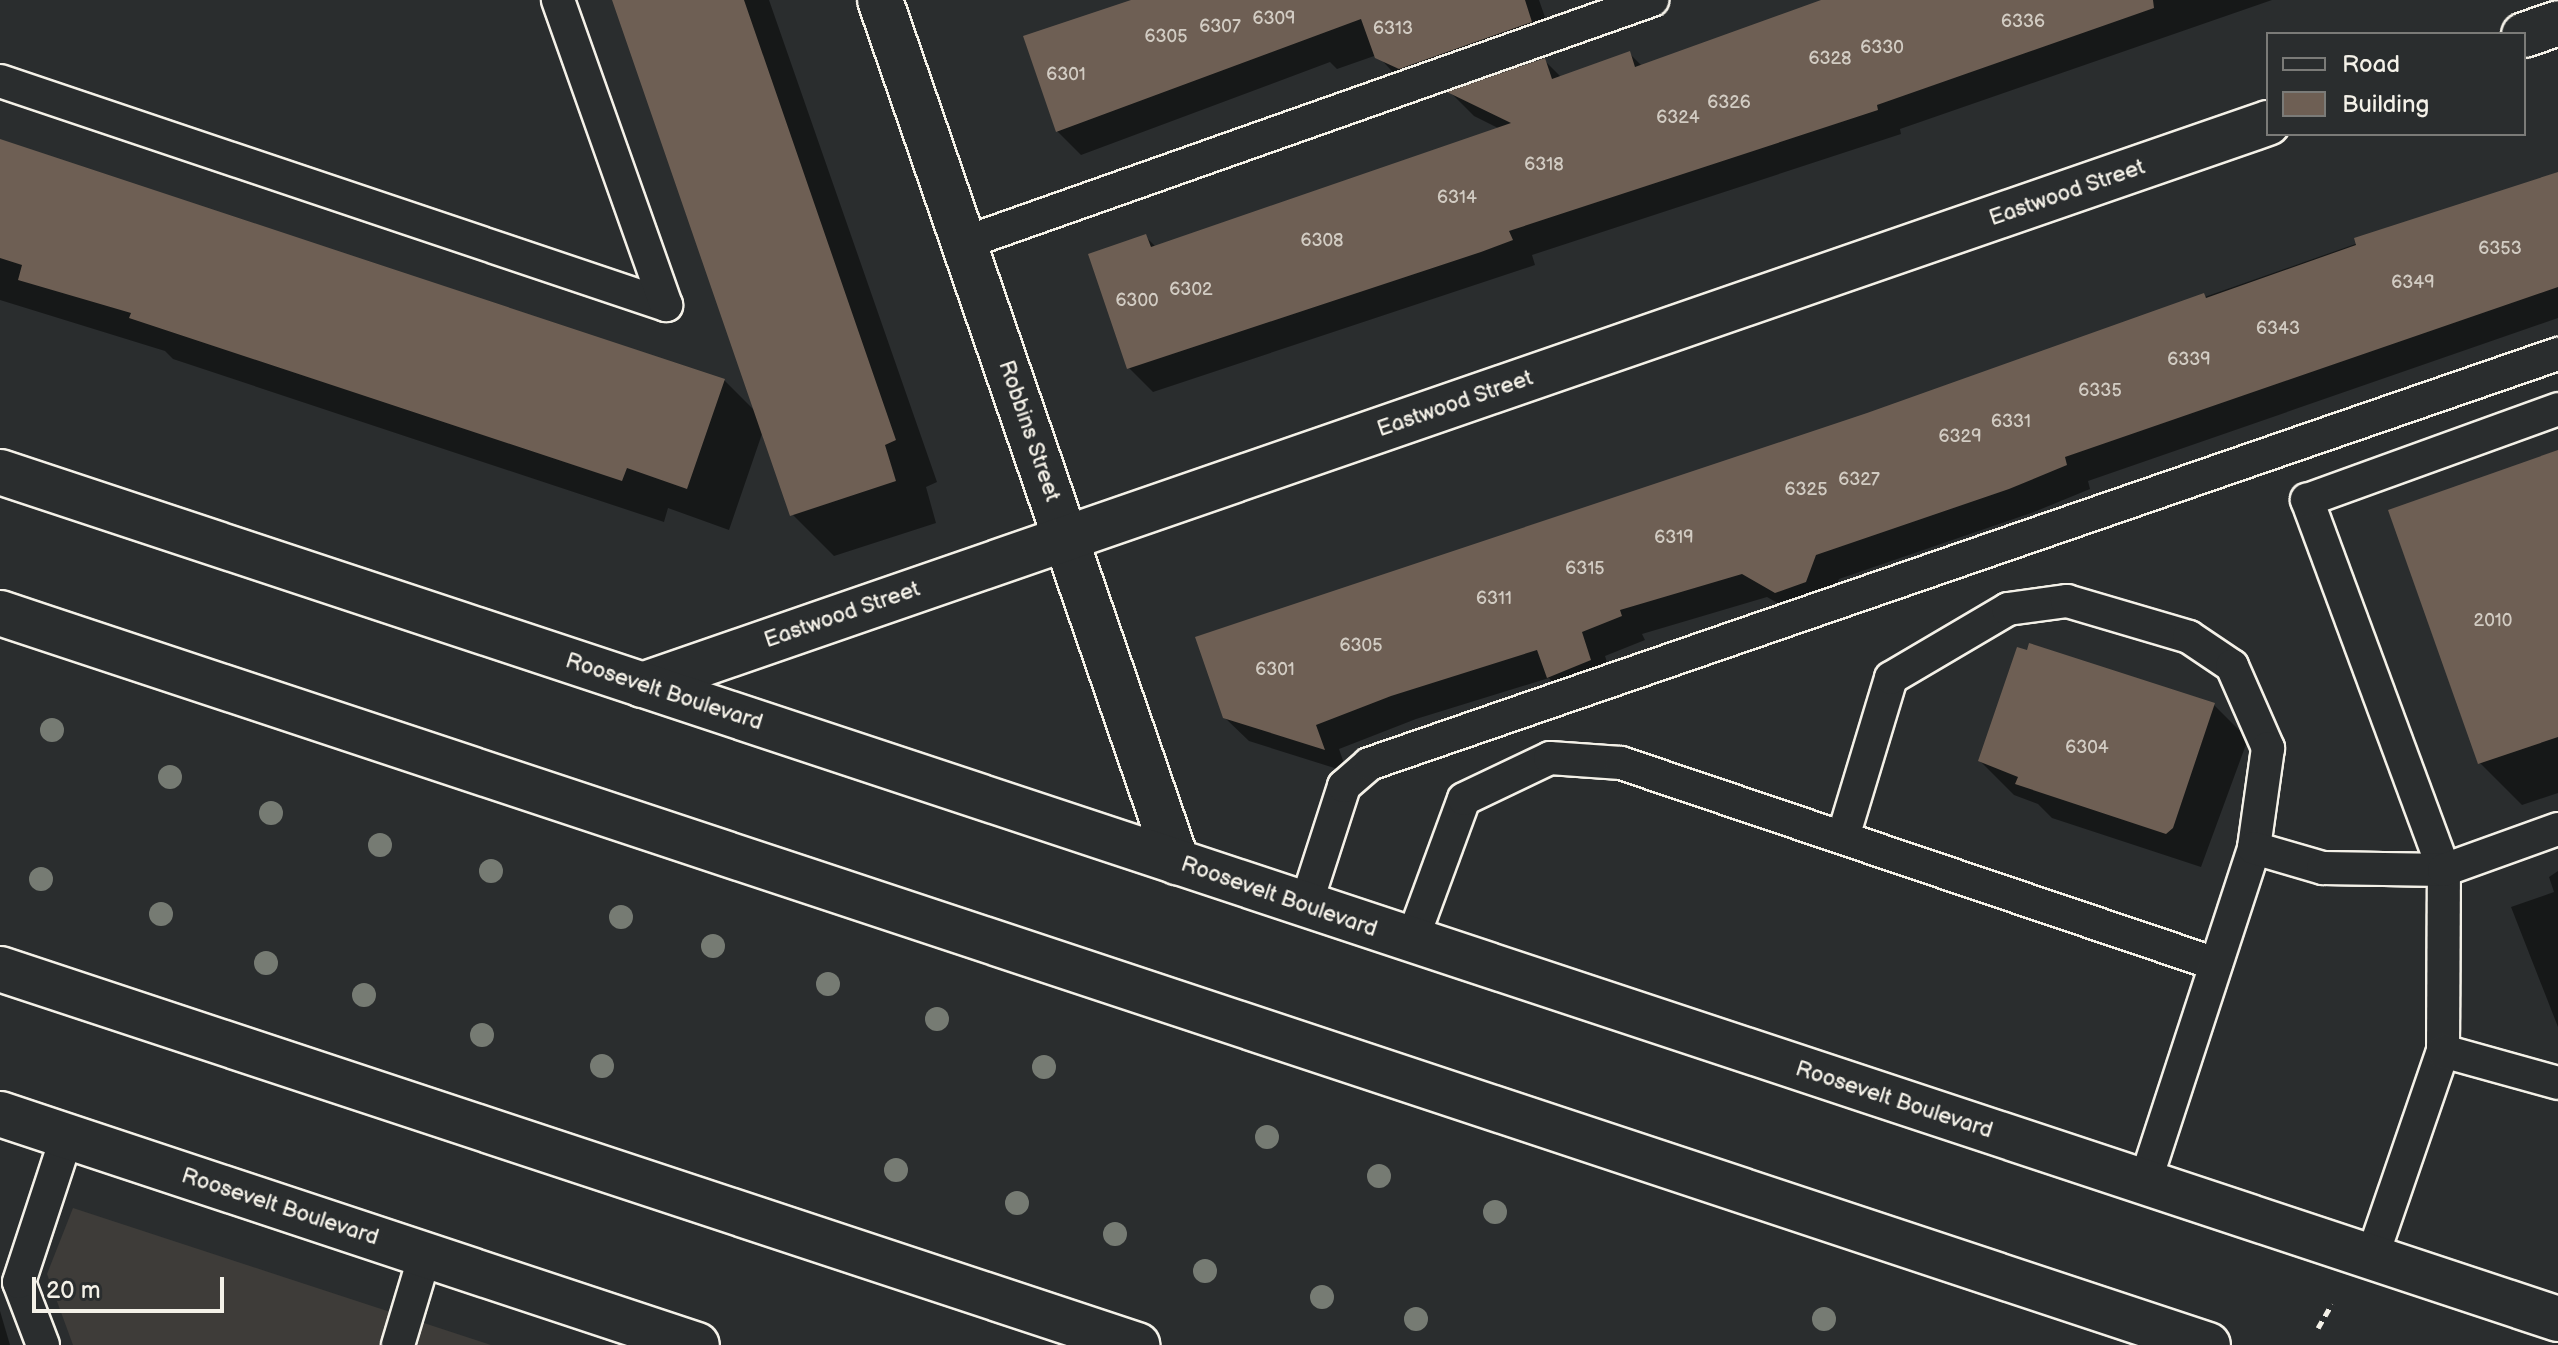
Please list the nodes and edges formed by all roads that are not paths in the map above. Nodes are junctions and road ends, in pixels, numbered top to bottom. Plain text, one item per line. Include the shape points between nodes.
1 (558, 0) edge
2 (880, 0) edge
3 (1652, 0) edge
4 (2558, 23) edge
5 (2526, 34) edge
6 (0, 81) edge
7 (2266, 124) edge
8 (964, 243) junction
9 (2558, 354) edge
10 (2558, 409) edge
11 (0, 472) edge
12 (1066, 539) junction
13 (0, 613) edge
14 (642, 685) junction
15 (2558, 829) edge
16 (1843, 837) junction
17 (2254, 848) junction
18 (1177, 862) junction
19 (2444, 870) junction
20 (1306, 904) junction
21 (1411, 943) junction
22 (2216, 964) junction
23 (0, 969) edge
24 (2443, 1051) junction
25 (2558, 1083) edge
26 (0, 1114) edge
27 (67, 1136) junction
28 (2145, 1182) junction
29 (425, 1255) junction
30 (2372, 1257) junction
31 (2558, 1319) edge
32 (627, 1334) edge
33 (43, 1345) edge
34 (398, 1345) edge
35 (697, 1345) edge
36 (1137, 1345) edge
37 (2208, 1345) edge

1 - 6 lane via 666,305
2 - 8 main road, Robbins Street
3 - 8 lane
4 - 5 main road
7 - 12 main road, Eastwood Street
8 - 12 main road, Robbins Street
9 - 20 lane via 1369,764 1344,786
10 - 19 lane via 2307,500
11 - 14 main road, Roosevelt Boulevard
12 - 14 main road, Eastwood Street
12 - 18 main road, Robbins Street
13 - 37 main road
14 - 18 main road, Roosevelt Boulevard
15 - 19 lane
16 - 17 lane via 1891,678 2008,609 2067,601 2189,637 2232,666 2268,748
16 - 21 lane via 1621,763 1550,758 1464,799
16 - 22 lane
17 - 19 lane via 2323,868
17 - 22 lane
18 - 20 main road, Roosevelt Boulevard
19 - 24 lane
20 - 21 main road, Roosevelt Boulevard
21 - 28 main road, Roosevelt Boulevard
22 - 28 lane
23 - 36 main road
24 - 25 lane
24 - 30 lane
26 - 27 main road, Roosevelt Boulevard
27 - 29 main road, Roosevelt Boulevard
27 - 33 lane via 19,1282
28 - 30 main road, Roosevelt Boulevard
29 - 32 main road, Roosevelt Boulevard
29 - 34 lane
30 - 31 main road, Roosevelt Boulevard
32 - 35 main road, Roosevelt Boulevard

